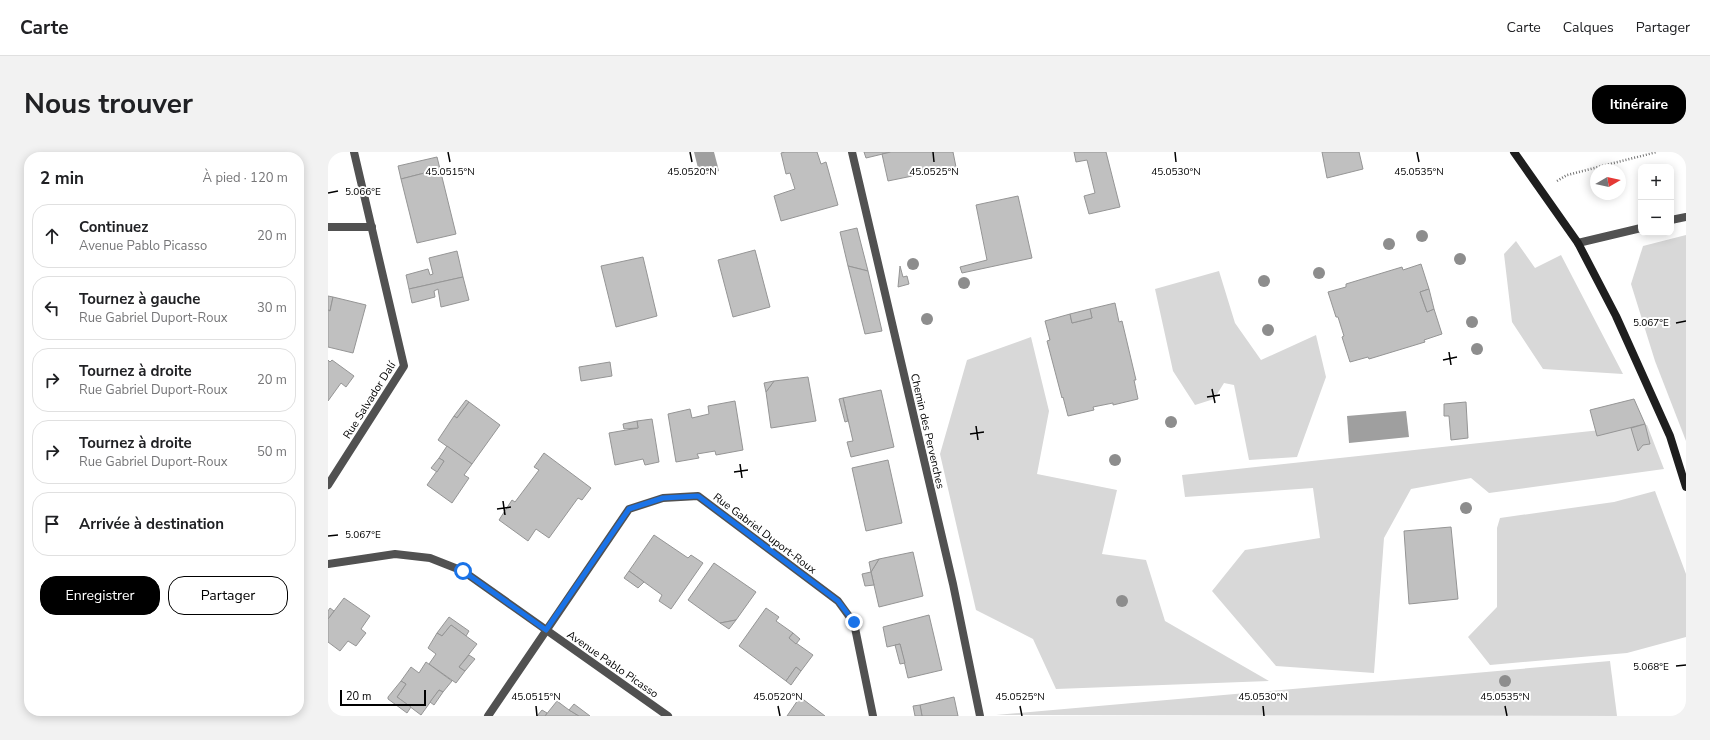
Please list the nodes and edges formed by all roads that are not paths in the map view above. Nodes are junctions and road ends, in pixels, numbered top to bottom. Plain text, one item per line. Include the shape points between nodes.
1 (354, 152) edge
2 (852, 152) edge
3 (1514, 152) edge
4 (1686, 217) edge
5 (1674, 219) edge
6 (328, 227) edge
7 (372, 227) junction
8 (1638, 229) edge
9 (1578, 243) junction
10 (328, 486) edge
11 (1686, 487) edge
12 (328, 564) edge
13 (546, 630) junction
14 (488, 716) edge
15 (668, 716) edge
16 (874, 716) edge
17 (980, 716) edge

1 - 7 street, Rue Salvador Dalí
2 - 17 street, Chemin des Pervenches via 953,584
3 - 9 street
4 - 5 street
6 - 7 street
7 - 10 street, Rue Salvador Dalí via 404,366
8 - 9 street
9 - 11 street via 1616,316 1670,436
12 - 13 street, Avenue Pablo Picasso via 395,554 430,558 463,571
13 - 14 street, Rue Gabriel Duport-Roux
13 - 15 street, Avenue Pablo Picasso
13 - 16 street, Rue Gabriel Duport-Roux via 629,509 663,498 698,496 838,601 854,622

